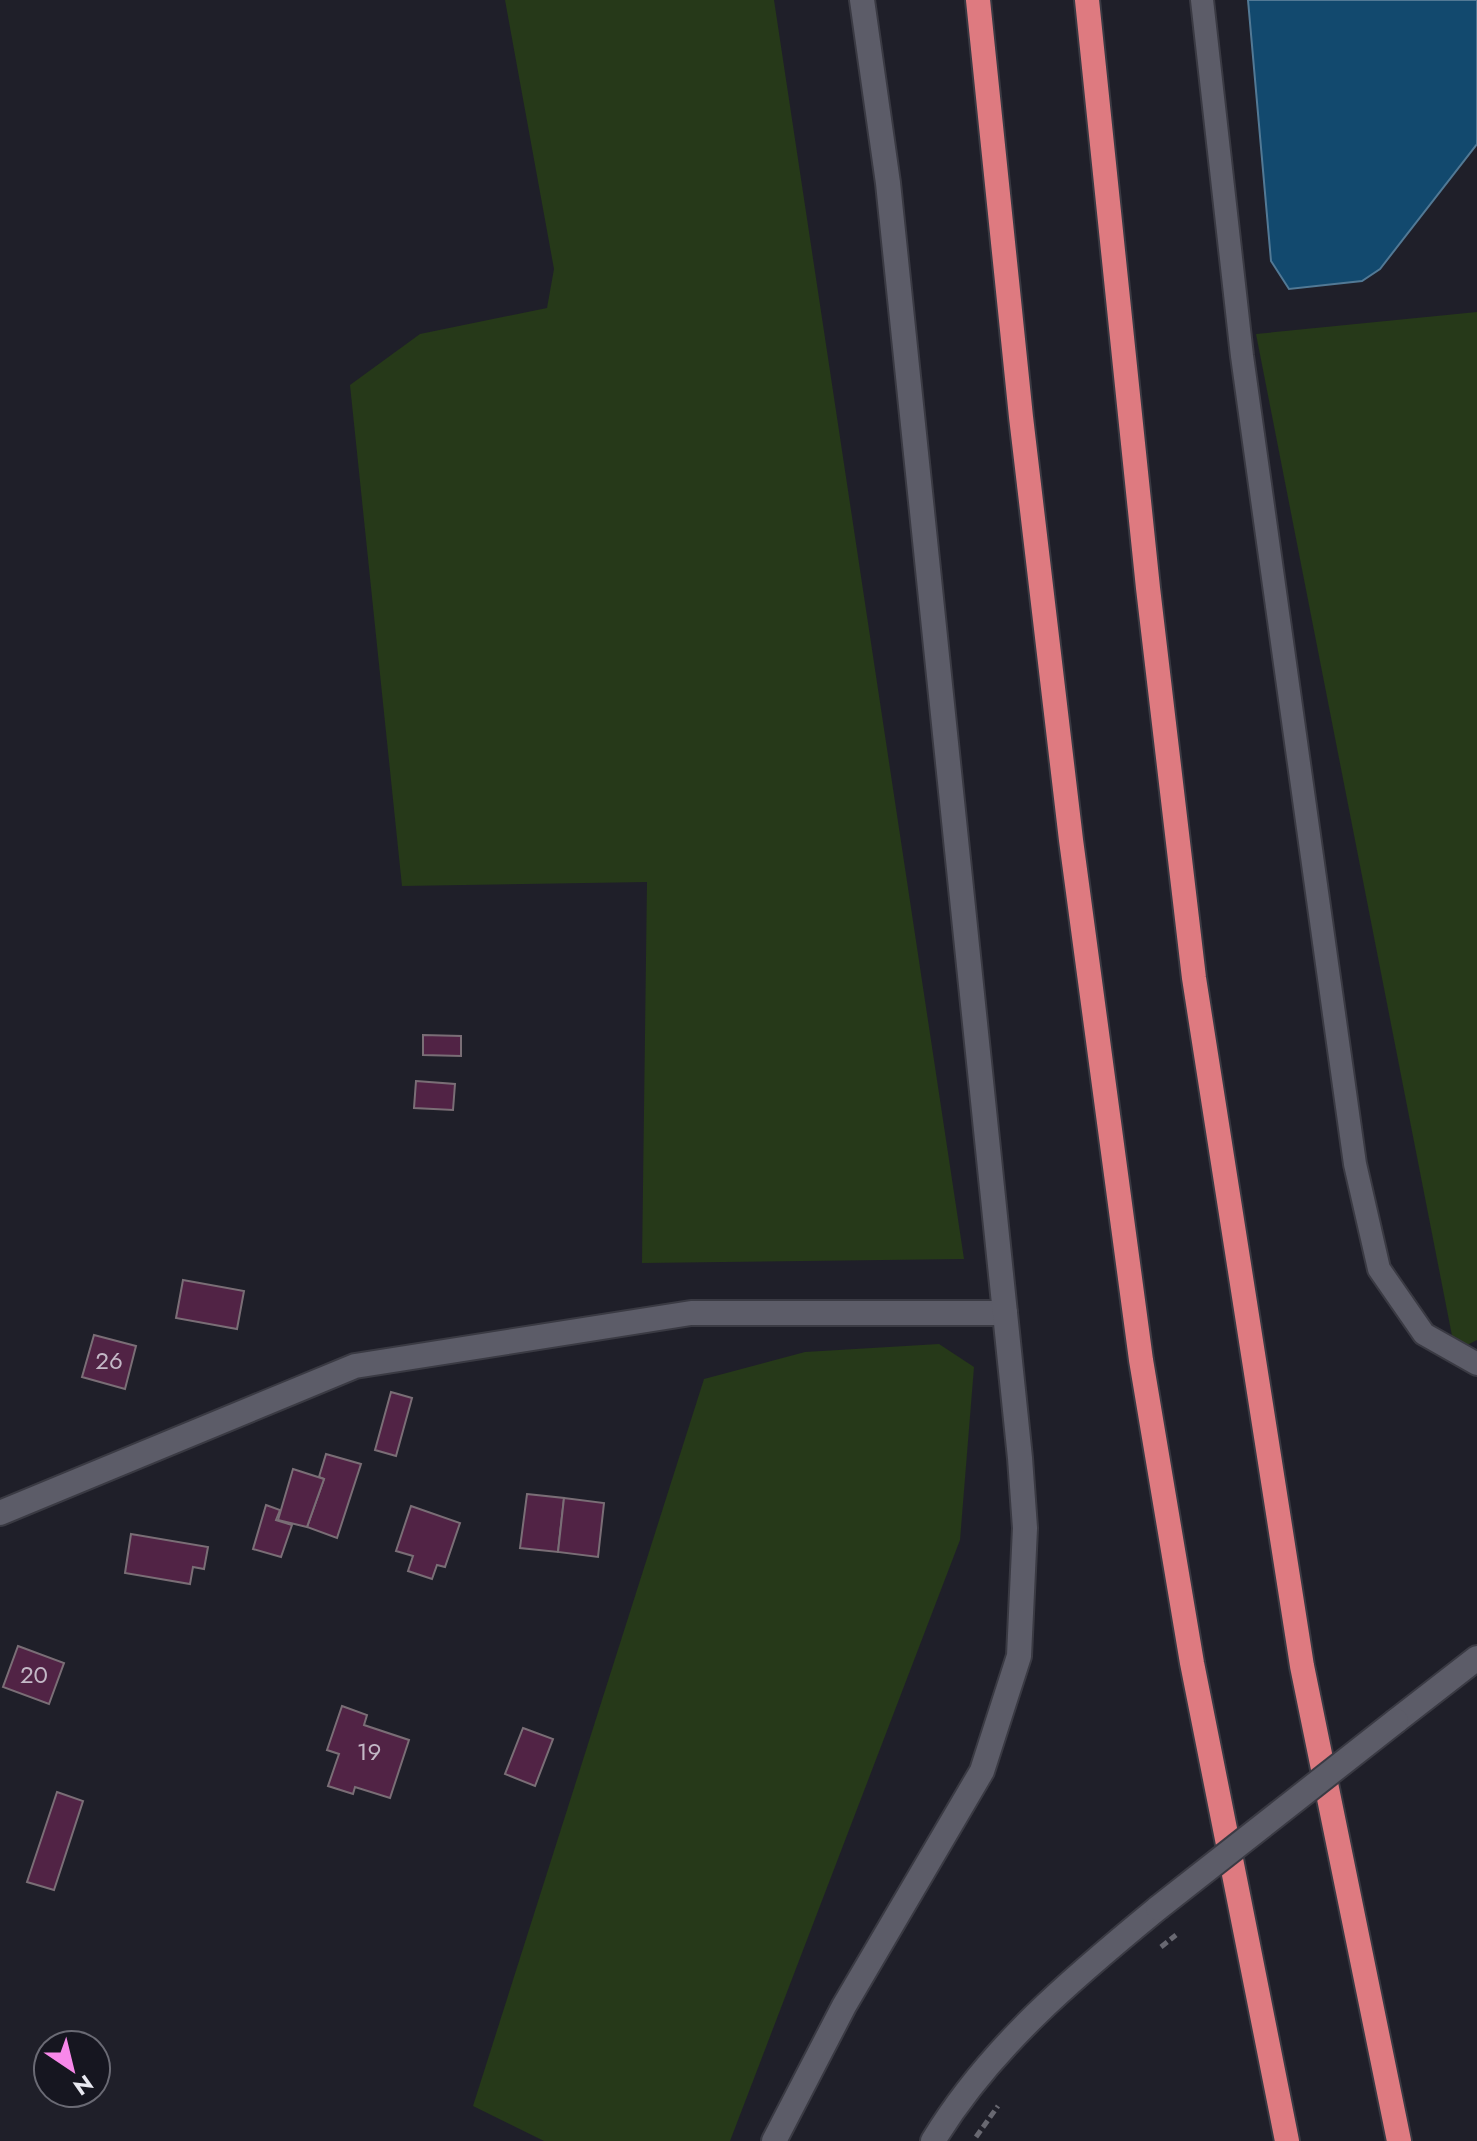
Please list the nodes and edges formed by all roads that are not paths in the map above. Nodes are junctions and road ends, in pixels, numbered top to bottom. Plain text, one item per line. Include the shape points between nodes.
1 (862, 0) edge
2 (978, 0) edge
3 (1087, 0) edge
4 (1202, 0) edge
5 (1005, 1313) junction
6 (1477, 1364) edge
7 (0, 1513) edge
8 (1477, 1658) edge
9 (774, 2141) edge
10 (933, 2141) edge
11 (1287, 2141) edge
12 (1399, 2141) edge

1 - 5 street via 888,183
2 - 11 highway via 1071,840 1141,1360 1192,1663
3 - 12 highway via 1194,978 1302,1666
4 - 6 lane via 1242,356 1355,1164 1379,1269 1424,1334
5 - 7 street via 691,1313 355,1366
5 - 9 street via 1025,1528 1019,1656 982,1771 844,2006
8 - 10 street, bridge via 1086,1967 1012,2037 956,2103

